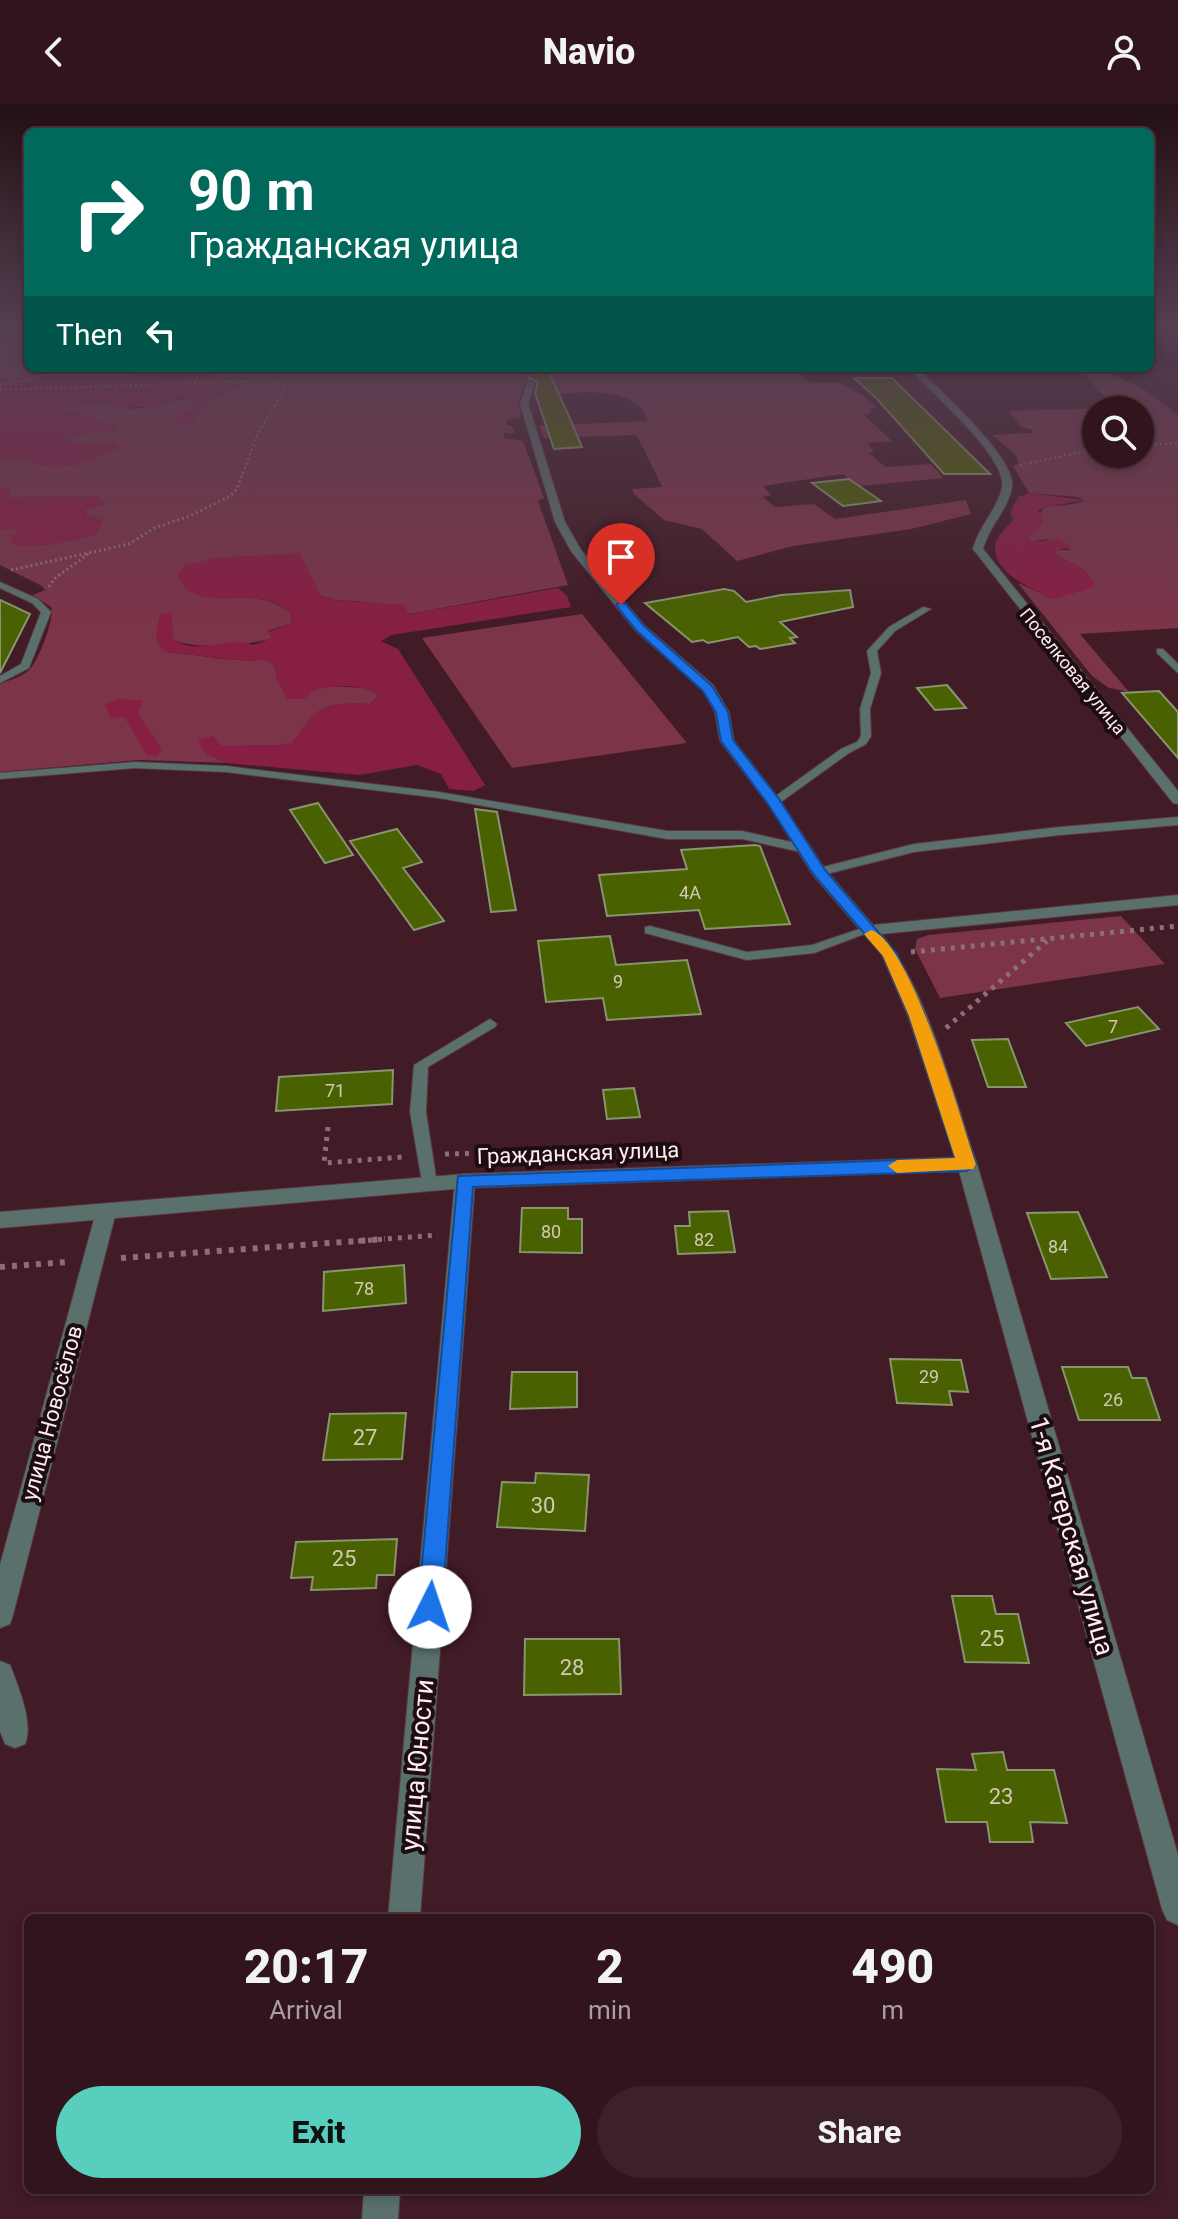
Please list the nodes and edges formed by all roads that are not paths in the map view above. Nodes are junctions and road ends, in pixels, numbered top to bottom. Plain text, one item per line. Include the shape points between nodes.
1 (531, 425) edge
2 (967, 425) edge
3 (0, 585) edge
4 (926, 609) dead end
5 (1160, 651) dead end
6 (1178, 670) edge
7 (0, 680) edge
8 (0, 776) edge
9 (1178, 800) edge
10 (774, 802) junction
11 (1178, 821) edge
12 (801, 848) junction
13 (819, 872) junction
14 (1178, 900) edge
15 (650, 930) dead end
16 (868, 930) junction
17 (490, 1024) dead end
18 (967, 1164) junction
19 (465, 1181) junction
20 (429, 1184) junction
21 (106, 1212) junction
22 (0, 1220) edge
23 (0, 1615) edge
24 (0, 1675) edge
25 (15, 1734) dead end
26 (1178, 1909) edge
27 (404, 1914) edge
28 (382, 2194) edge
29 (380, 2219) edge

1 - 10 street via 560,522 576,551 640,628 708,688 722,712 727,741
2 - 9 street, Поселковая улица via 1009,482 978,549
3 - 7 lane via 40,604 46,617 25,666
4 - 10 lane via 892,629 872,651 876,673 861,744
5 - 6 lane
8 - 12 lane via 135,765 226,769 439,795 667,835 742,835
10 - 12 street
11 - 13 lane via 914,848
12 - 13 street
13 - 16 street
14 - 16 street
15 - 16 lane via 747,956 814,949
16 - 18 street via 890,954
17 - 20 lane via 421,1065 418,1112
18 - 19 street, Гражданская улица
18 - 26 street, 1-я Катерская улица
19 - 20 street, Гражданская улица
19 - 27 street, улица Юности
20 - 21 street, Гражданская улица
21 - 22 street, Гражданская улица
21 - 23 street, улица Новосёлов
24 - 25 street
28 - 29 street

